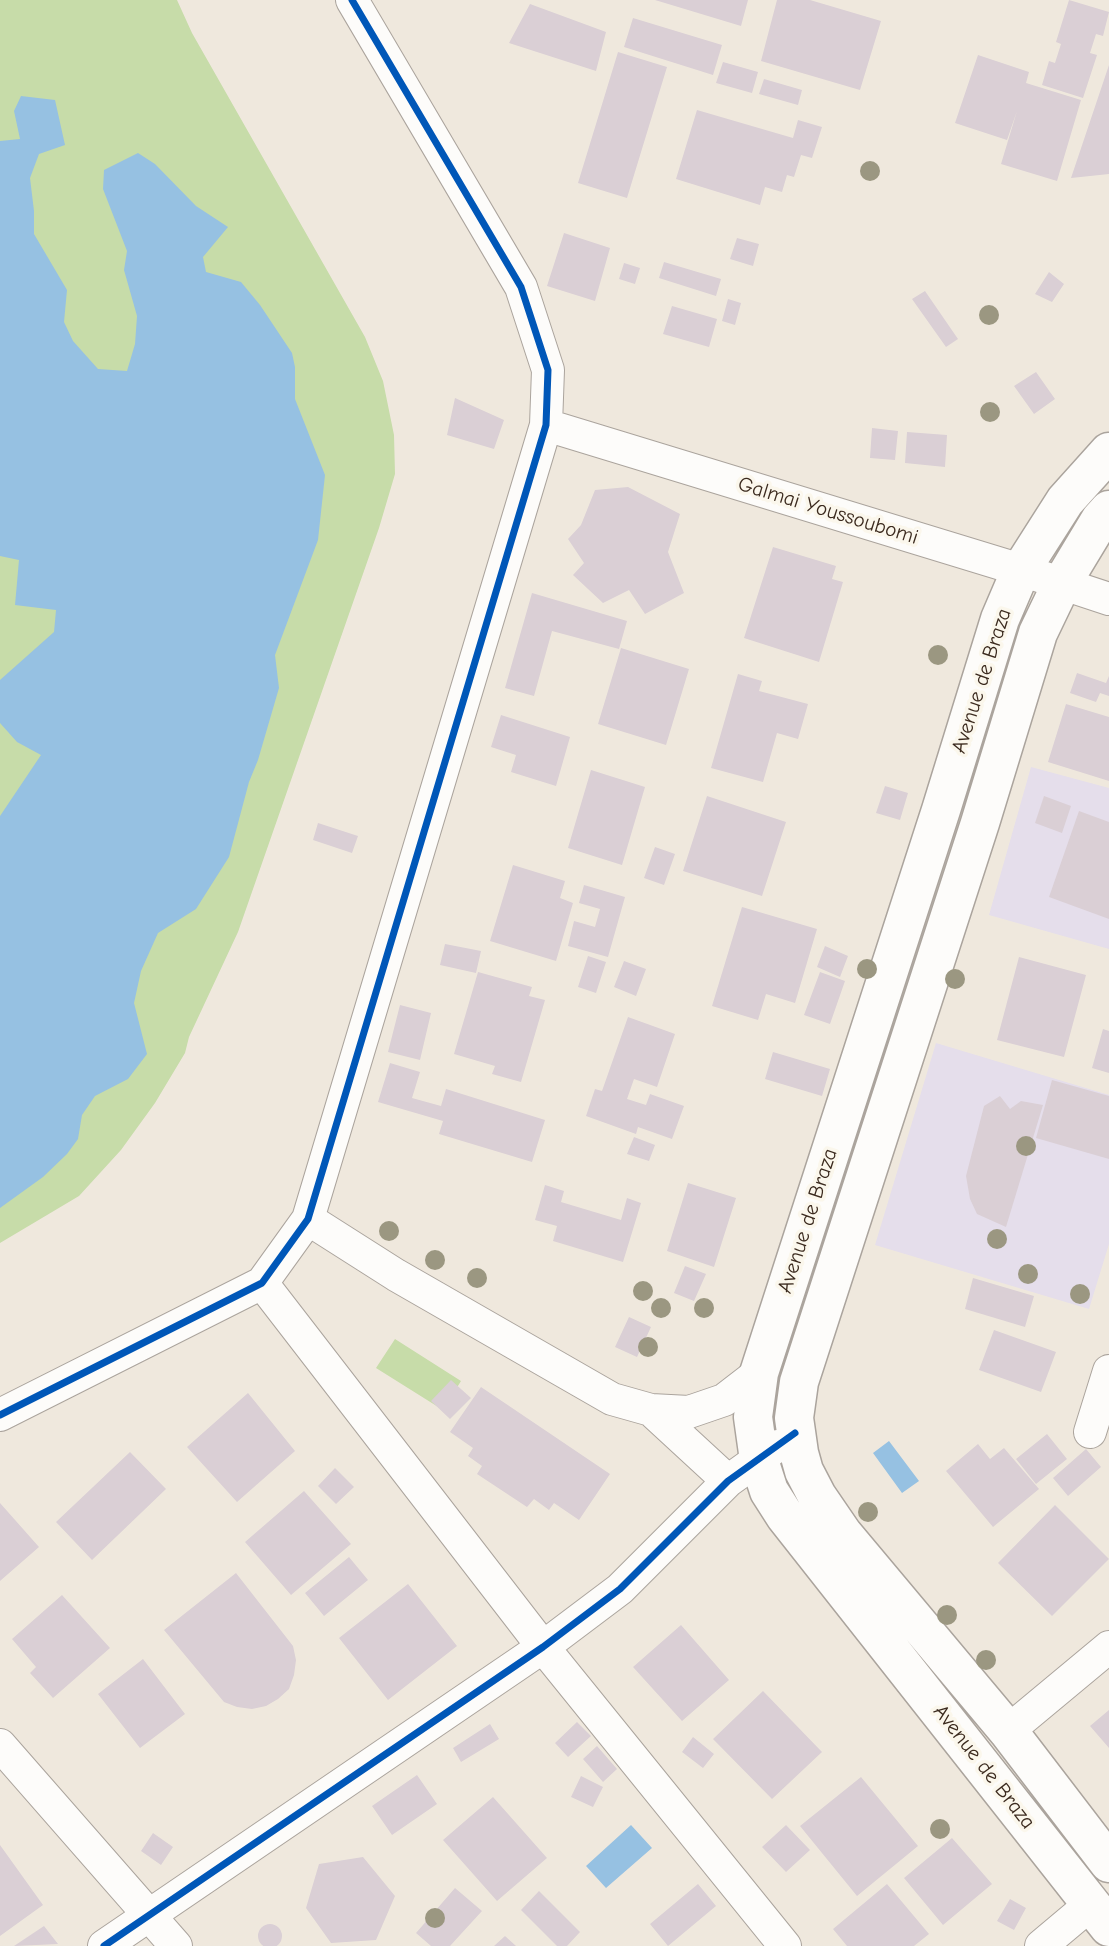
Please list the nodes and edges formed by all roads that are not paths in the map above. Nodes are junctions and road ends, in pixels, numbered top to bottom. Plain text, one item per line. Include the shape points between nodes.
1 (352, 0) edge
2 (546, 425) junction
3 (1109, 452) edge
4 (1109, 510) edge
5 (1021, 570) junction
6 (1062, 583) junction
7 (1109, 599) edge
8 (308, 1219) junction
9 (262, 1283) junction
10 (1109, 1371) edge
11 (759, 1373) junction
12 (651, 1410) junction
13 (0, 1415) edge
14 (1090, 1432) dead end
15 (795, 1433) junction
16 (759, 1460) junction
17 (728, 1481) junction
18 (543, 1647) junction
19 (1109, 1647) edge
20 (1008, 1731) junction
21 (0, 1745) edge
22 (1109, 1863) edge
23 (1100, 1915) edge
24 (148, 1916) junction
25 (104, 1946) edge
26 (176, 1946) edge
27 (785, 1946) edge
28 (1041, 1946) edge

1 - 2 street via 521,287 548,370
2 - 5 street, Galmai Youssoubomi
2 - 8 street
3 - 5 main road, Avenue de Braza via 1065,501
4 - 6 main road, Avenue de Braza
5 - 6 street, Galmai Youssoubomi
5 - 11 main road, Avenue de Braza via 1000,619
6 - 7 street, Galmai Youssoubomi
6 - 15 main road, Avenue de Braza via 1038,633 799,1382
8 - 9 street
8 - 12 street via 612,1399
9 - 13 street
9 - 18 street
10 - 14 street
11 - 12 street via 724,1400 689,1412
11 - 16 main road, Avenue de Braza via 753,1417
12 - 17 street
15 - 16 street
15 - 20 main road, Avenue de Braza via 804,1471 843,1534
16 - 17 street
16 - 23 main road, Avenue de Braza via 769,1491 785,1516
17 - 18 street via 620,1589
18 - 24 street
18 - 27 street
19 - 20 street
20 - 22 main road, Avenue de Braza
21 - 24 street
23 - 28 street
24 - 25 street
24 - 26 street

